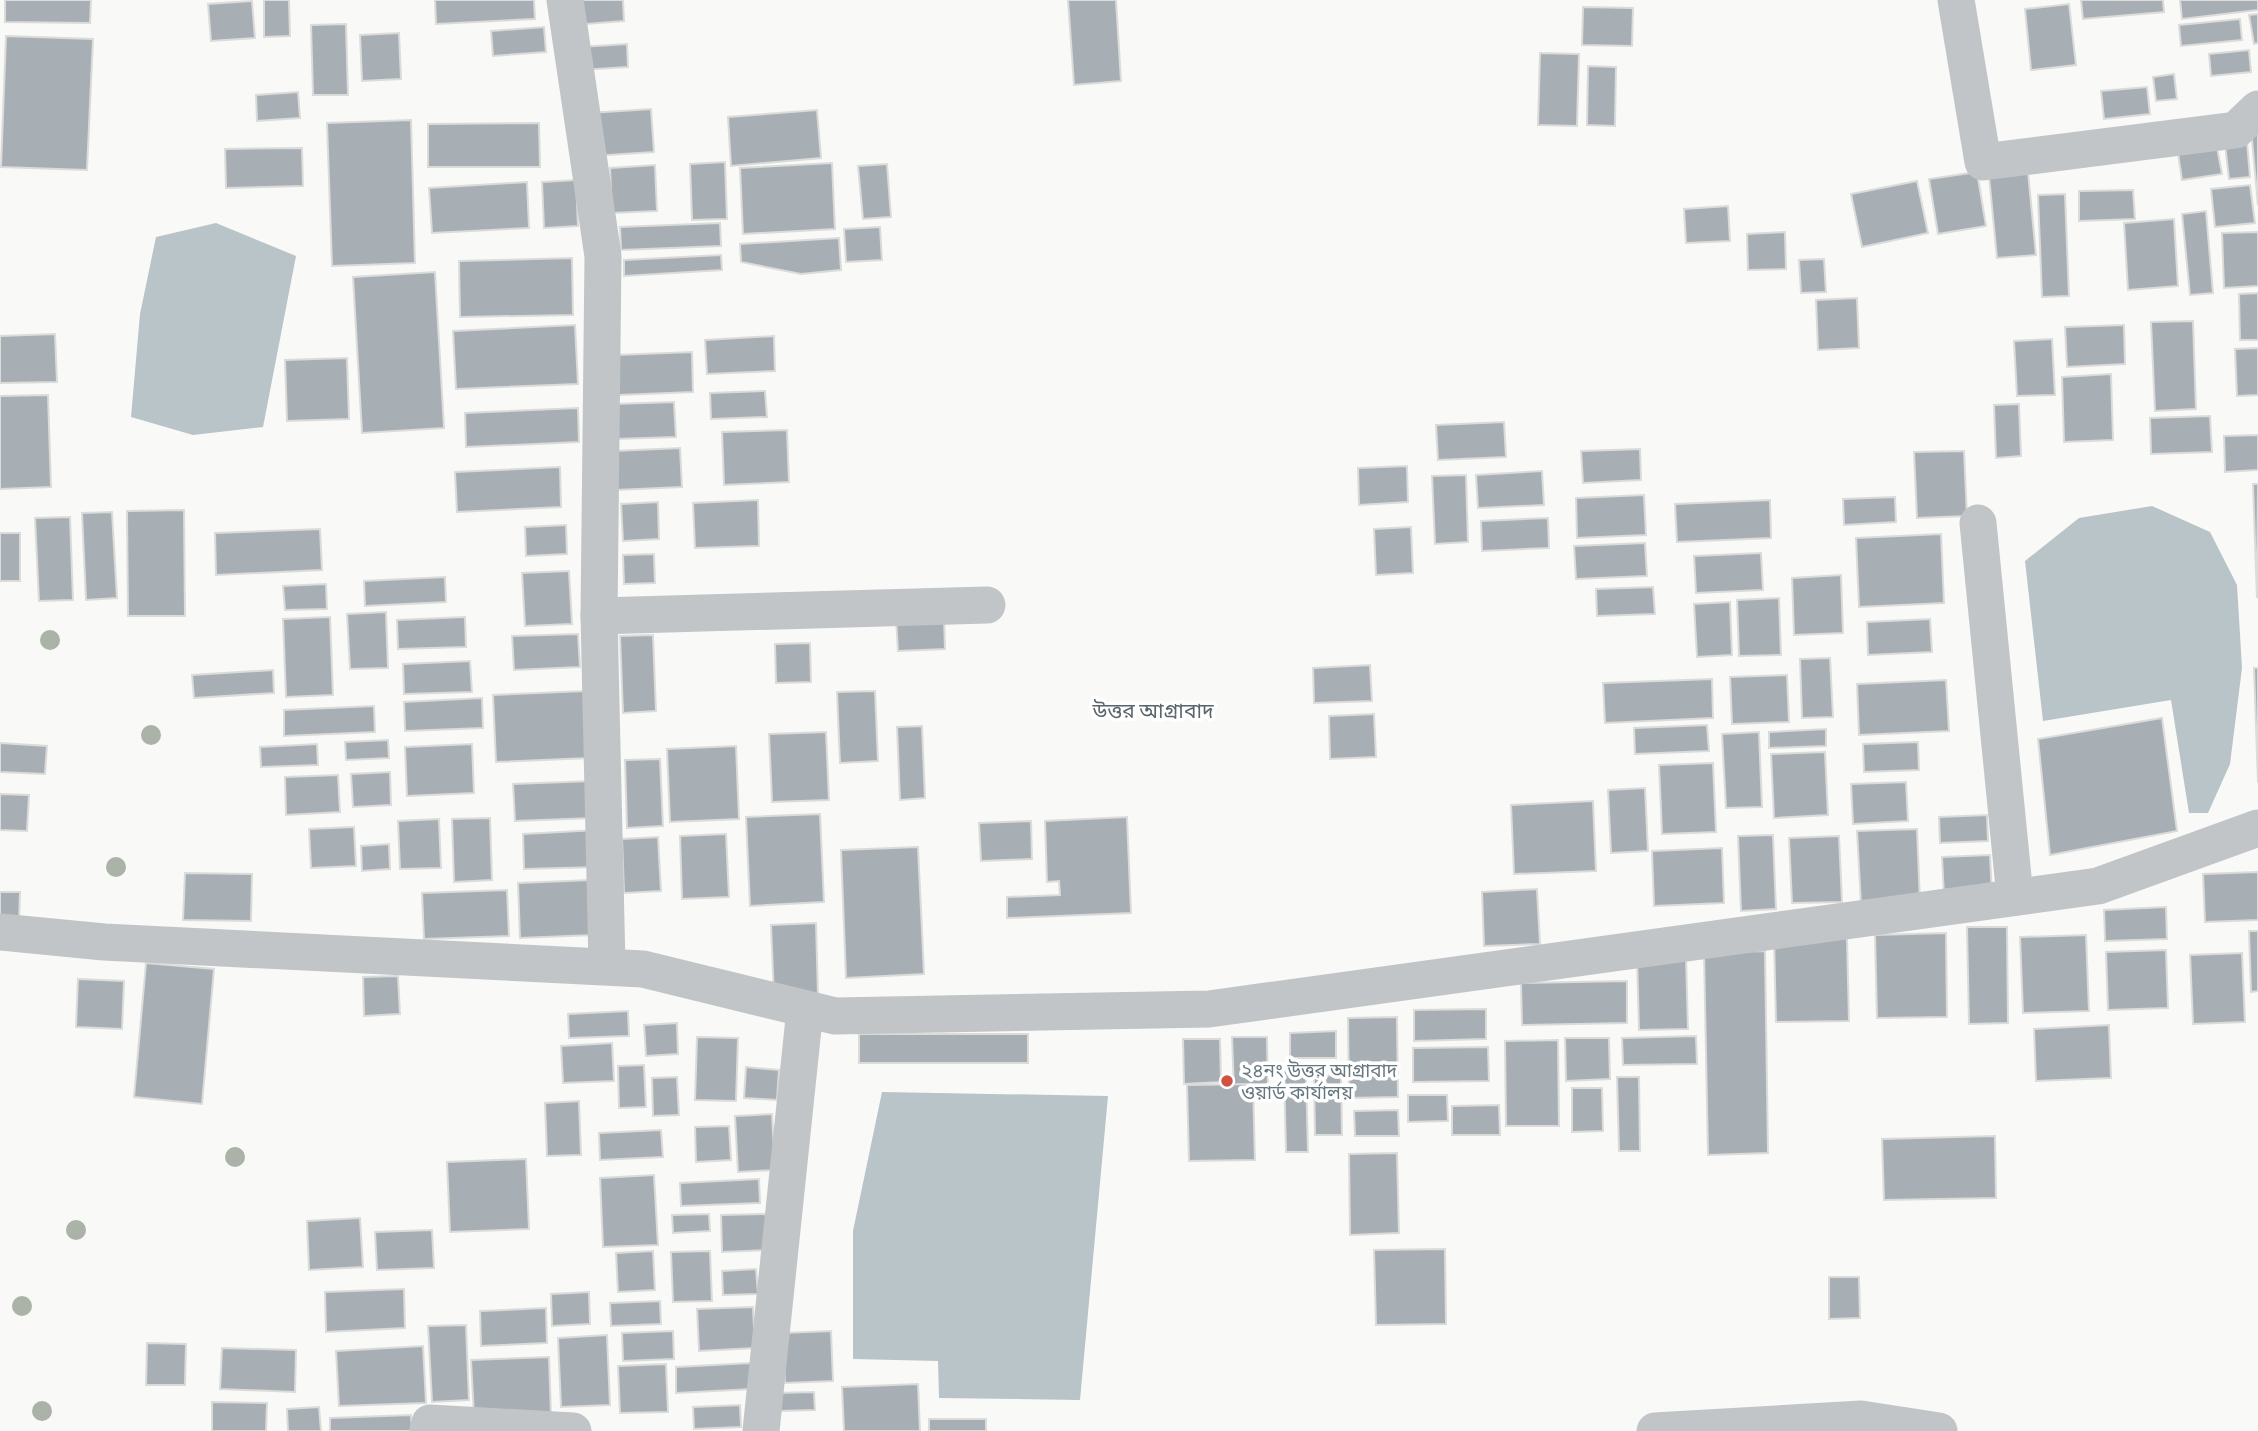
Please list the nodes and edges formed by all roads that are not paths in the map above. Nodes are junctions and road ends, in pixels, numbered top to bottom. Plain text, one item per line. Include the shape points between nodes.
1 (565, 0) edge
2 (1956, 0) edge
3 (2258, 109) edge
4 (1978, 523) dead end
5 (987, 605) dead end
6 (599, 616) junction
7 (2258, 828) edge
8 (2015, 897) junction
9 (0, 932) edge
10 (607, 966) junction
11 (805, 1009) junction
12 (1703, 1429) edge
13 (428, 1431) edge
14 (573, 1431) edge
15 (761, 1431) edge
16 (1655, 1431) edge
17 (1940, 1431) edge

1 - 6 street via 603,256
2 - 3 street via 1983,162 2236,130
4 - 8 street
5 - 6 street
6 - 10 street
7 - 8 street via 2098,886
8 - 11 street via 1209,1009 835,1016
9 - 10 street via 104,942
10 - 11 street via 643,970
11 - 15 street
12 - 16 street
12 - 17 street via 1861,1419
13 - 14 street via 430,1423

